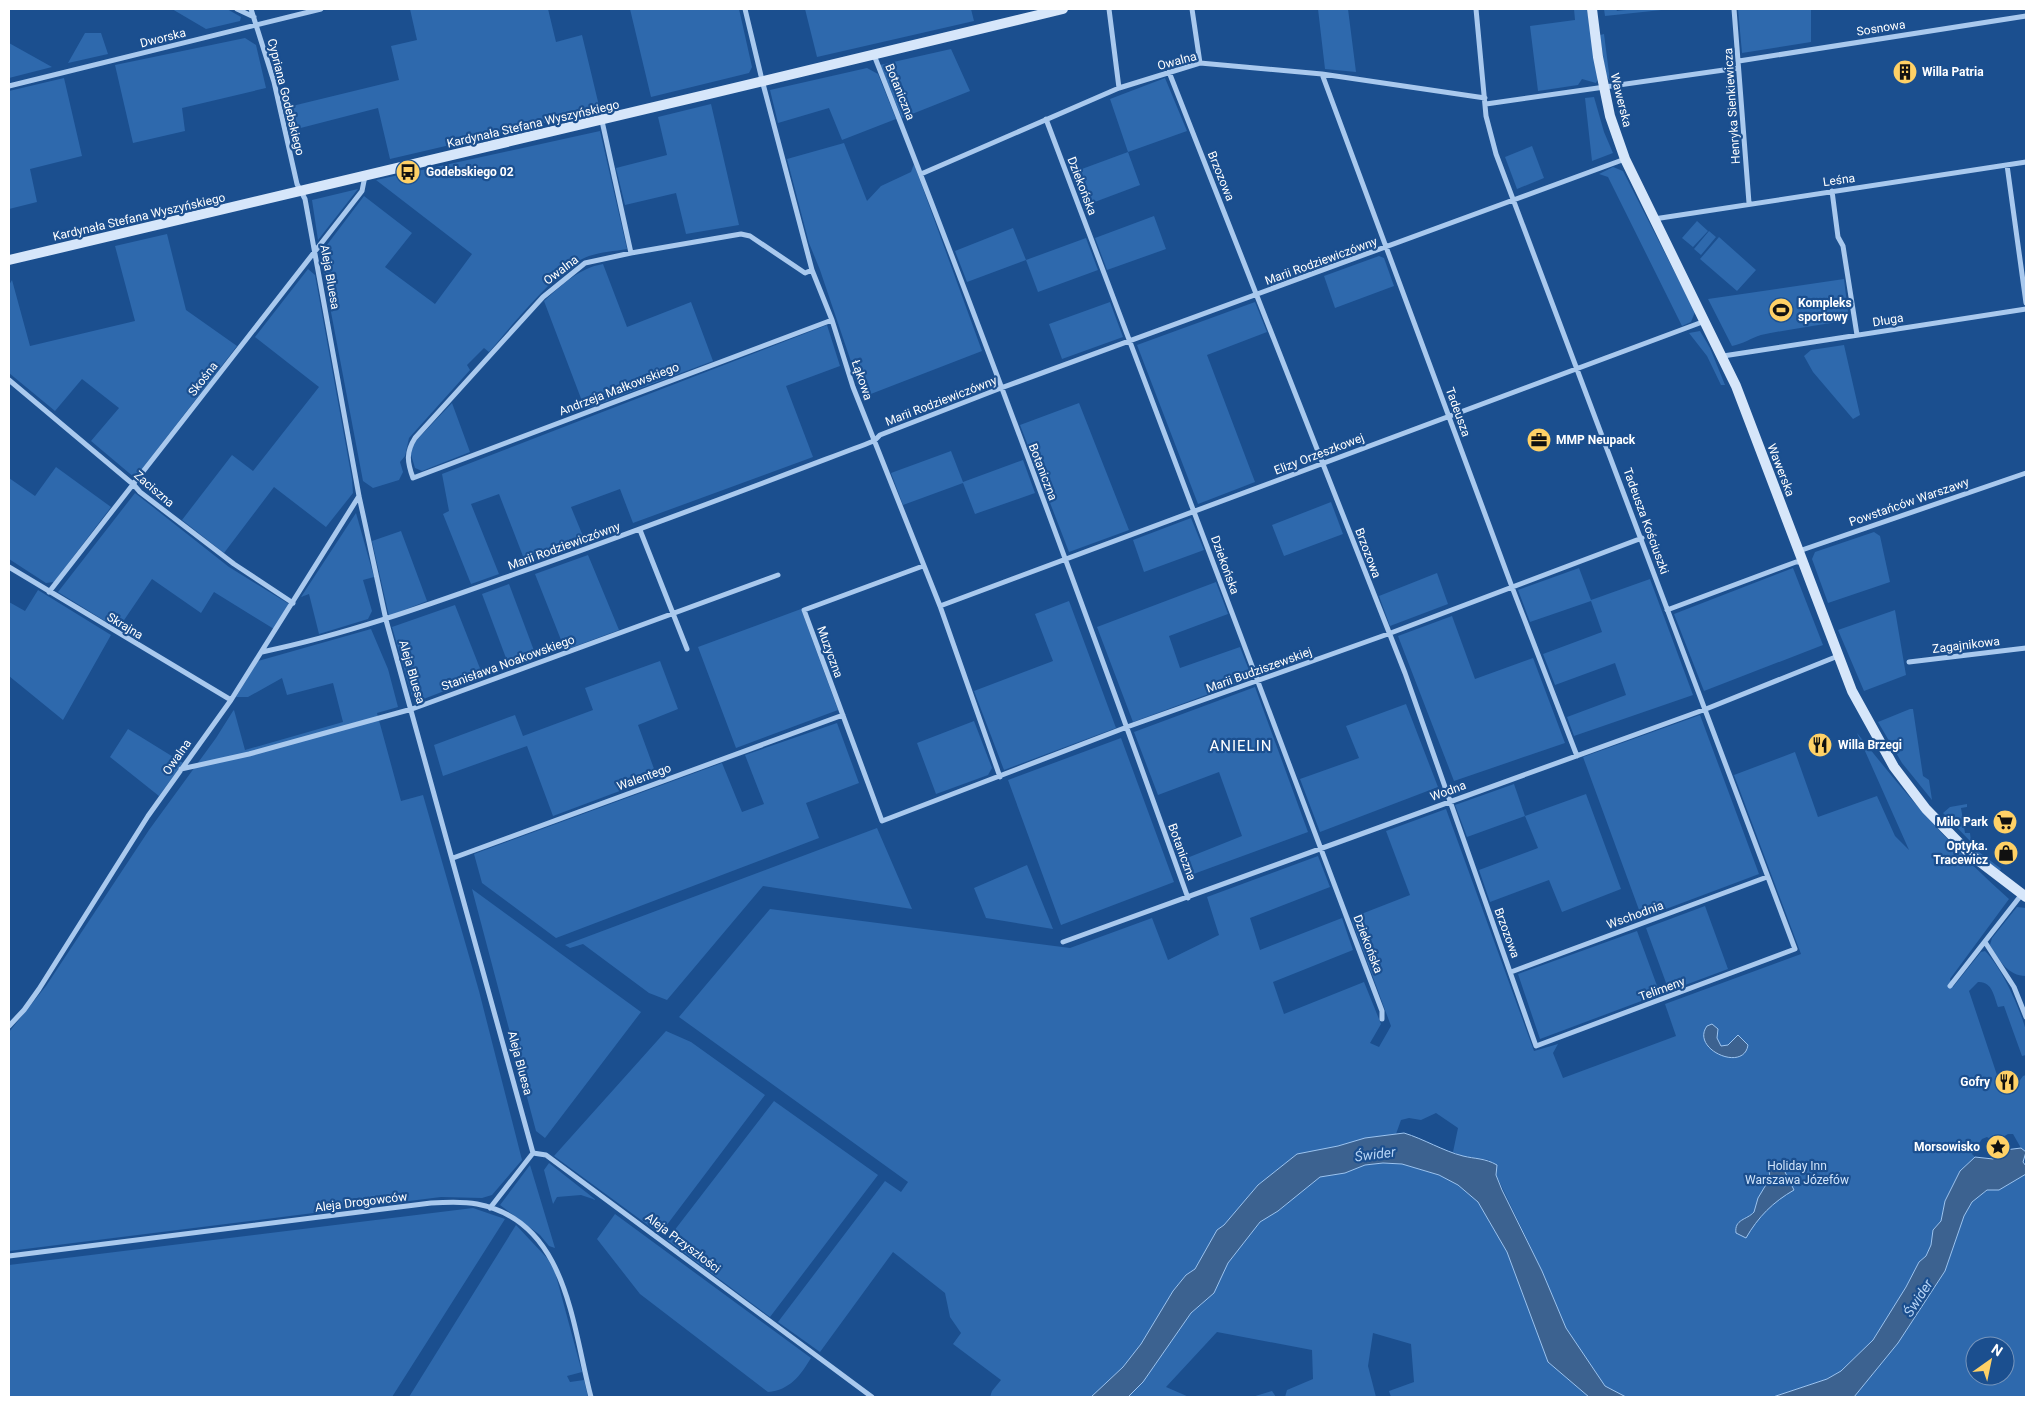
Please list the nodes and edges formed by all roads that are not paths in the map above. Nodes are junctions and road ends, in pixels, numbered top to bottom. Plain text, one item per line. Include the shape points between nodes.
1 (237, 9) edge
2 (251, 9) edge
3 (321, 9) edge
4 (746, 9) edge
5 (1063, 9) edge
6 (1109, 9) edge
7 (1192, 9) edge
8 (1476, 9) edge
9 (1592, 9) edge
10 (1734, 9) edge
11 (254, 16) junction
12 (2026, 16) edge
13 (257, 26) junction
14 (874, 54) junction
15 (1739, 60) junction
16 (1200, 64) junction
17 (1738, 68) junction
18 (1169, 72) junction
19 (1322, 74) junction
20 (762, 80) junction
21 (9, 86) edge
22 (1604, 86) junction
23 (1119, 88) junction
24 (1486, 101) junction
25 (1046, 119) junction
26 (602, 121) junction
27 (1625, 159) junction
28 (2026, 162) edge
29 (2007, 165) junction
30 (921, 174) junction
31 (365, 176) junction
32 (300, 191) junction
33 (1832, 191) junction
34 (1513, 199) junction
35 (1749, 203) junction
36 (1654, 218) junction
37 (1385, 248) junction
38 (315, 252) junction
39 (631, 253) junction
40 (9, 260) edge
41 (812, 270) junction
42 (1258, 295) junction
43 (2026, 303) edge
44 (2026, 309) edge
45 (832, 320) junction
46 (1706, 321) junction
47 (1857, 335) junction
48 (1130, 341) junction
49 (1723, 356) junction
50 (1577, 370) junction
51 (9, 380) edge
52 (1001, 388) junction
53 (1449, 416) junction
54 (874, 441) junction
55 (1322, 463) junction
56 (2026, 473) edge
57 (413, 478) joint
58 (134, 485) junction
59 (359, 496) junction
60 (1195, 513) junction
61 (640, 530) junction
62 (1642, 538) junction
63 (1798, 551) junction
64 (1065, 560) junction
65 (1802, 562) junction
66 (923, 566) junction
67 (9, 567) edge
68 (778, 575) dead end
69 (1512, 588) junction
70 (49, 592) junction
71 (293, 603) junction
72 (940, 606) junction
73 (1668, 610) junction
74 (673, 613) junction
75 (386, 620) junction
76 (1388, 634) junction
77 (2026, 648) edge
78 (687, 649) dead end
79 (262, 652) junction
80 (1838, 656) junction
81 (1909, 662) dead end
82 (1257, 681) junction
83 (231, 700) junction
84 (412, 709) junction
85 (1706, 709) junction
86 (842, 714) junction
87 (1127, 727) junction
88 (1577, 756) junction
89 (181, 769) junction
90 (1000, 777) junction
91 (1448, 801) junction
92 (882, 821) joint
93 (1321, 849) junction
94 (453, 858) junction
95 (1767, 877) junction
96 (2024, 896) edge
97 (1188, 898) junction
98 (1063, 942) dead end
99 (1985, 942) junction
100 (1795, 949) joint
101 (1511, 972) junction
102 (1950, 986) dead end
103 (2026, 1017) edge
104 (1382, 1019) dead end
105 (9, 1026) edge
106 (1536, 1046) joint
107 (533, 1153) junction
108 (490, 1208) junction
109 (9, 1256) edge
110 (591, 1397) edge
111 (872, 1397) edge

1 - 11 street
2 - 11 street, Cypriana Godebskiego
3 - 13 street, Dworska
4 - 20 street, Łąkowa
5 - 14 main road, Kardynała Stefana Wyszyńskiego
6 - 23 street
7 - 16 street
8 - 24 street, Tadeusza Kościuszki
9 - 22 main road, Wawerska
10 - 15 street, Henryka Sienkiewicza
11 - 13 street, Cypriana Godebskiego
12 - 15 street, Sosnowa
13 - 21 street, Dworska
13 - 32 street, Cypriana Godebskiego
14 - 20 main road, Kardynała Stefana Wyszyńskiego
14 - 30 street, Botaniczna
15 - 17 street, Henryka Sienkiewicza
16 - 18 street, Owalna
16 - 19 street, Owalna
17 - 22 street
17 - 35 street, Henryka Sienkiewicza
18 - 23 street, Owalna
18 - 42 street, Brzozowa
19 - 24 street, Owalna
19 - 37 street, Tadeusza
20 - 26 main road, Kardynała Stefana Wyszyńskiego
20 - 41 street, Łąkowa
22 - 24 street, Owalna
22 - 27 main road, Wawerska via 1610,116
23 - 25 street, Owalna
24 - 34 street, Tadeusza Kościuszki via 1489,131
25 - 30 street, Owalna
25 - 48 street, Dziekońska
26 - 31 main road, Kardynała Stefana Wyszyńskiego
26 - 39 street
27 - 34 street, Marii Rodziewiczówny
27 - 36 main road, Wawerska
28 - 29 street, Leśna
29 - 33 street, Leśna
29 - 43 street
30 - 52 street, Botaniczna
31 - 32 main road, Kardynała Stefana Wyszyńskiego
31 - 38 street, Skośna via 362,191
32 - 38 street, Aleja Bluesa via 305,199
32 - 40 main road, Kardynała Stefana Wyszyńskiego
33 - 35 street, Leśna
33 - 47 street
34 - 37 street, Marii Rodziewiczówny
34 - 50 street, Tadeusza Kościuszki
35 - 36 street, Leśna
36 - 46 main road, Wawerska
37 - 42 street, Marii Rodziewiczówny
37 - 53 street, Tadeusza
38 - 58 street, Skośna
38 - 59 street, Aleja Bluesa
39 - 41 street, Owalna via 741,234 750,236 805,273
39 - 57 street, Owalna via 585,263 543,297 415,438 407,458
41 - 45 street, Łąkowa
42 - 48 street, Marii Rodziewiczówny
42 - 55 street, Brzozowa
44 - 47 street, Długa
45 - 54 street, Łąkowa
45 - 57 street, Andrzeja Małkowskiego
46 - 49 main road, Wawerska
46 - 50 street, Elizy Orzeszkowej
47 - 49 street, Długa
48 - 52 street, Marii Rodziewiczówny
48 - 60 street, Dziekońska
49 - 63 main road, Wawerska
50 - 53 street, Elizy Orzeszkowej
50 - 62 street, Tadeusza Kościuszki
51 - 58 street, Zaciszna
52 - 54 street, Marii Rodziewiczówny via 880,435
52 - 64 street, Botaniczna
53 - 55 street, Elizy Orzeszkowej
53 - 69 street, Tadeusza
54 - 61 street, Marii Rodziewiczówny
54 - 66 street, Łąkowa
55 - 60 street, Elizy Orzeszkowej
55 - 76 street, Brzozowa
56 - 63 street, Powstańców Warszawy
58 - 70 street, Skośna
58 - 71 street, Zaciszna via 197,537
59 - 71 street, Owalna
59 - 75 street, Aleja Bluesa
60 - 64 street, Elizy Orzeszkowej
60 - 82 street, Dziekońska
61 - 74 street
61 - 75 street, Marii Rodziewiczówny
62 - 69 street, Marii Budziszewskiej
62 - 73 street, Tadeusza Kościuszki
63 - 65 main road, Wawerska
64 - 72 street, Elizy Orzeszkowej
64 - 87 street, Botaniczna
65 - 73 street
65 - 80 main road, Wawerska
66 - 72 street, Łąkowa
66 - 86 street, Muzyczna via 804,610
67 - 70 street, Skrajna
68 - 74 street, Stanisława Noakowskiego
69 - 76 street, Marii Budziszewskiej
69 - 88 street, Tadeusza
70 - 83 street, Skrajna
71 - 79 street, Owalna
72 - 90 street, Łąkowa
73 - 85 street, Tadeusza Kościuszki
74 - 78 street
74 - 84 street, Stanisława Noakowskiego
75 - 79 street, Marii Rodziewiczówny via 342,634
75 - 84 street, Aleja Bluesa
76 - 82 street, Marii Budziszewskiej
76 - 91 street, Brzozowa via 1405,673
77 - 81 street, Zagajnikowa
79 - 83 street, Owalna
80 - 85 street, Wodna
80 - 96 main road, Wawerska via 1878,742 1910,788 1971,855
82 - 87 street, Marii Budziszewskiej
82 - 93 street, Dziekońska
83 - 89 street, Owalna
84 - 89 street, Stanisława Noakowskiego via 249,754
84 - 94 street, Aleja Bluesa
85 - 88 street, Wodna
85 - 95 street, Tadeusza Kościuszki
86 - 92 street, Muzyczna
86 - 94 street, Walentego
87 - 90 street, Marii Budziszewskiej
87 - 97 street, Botaniczna
88 - 91 street, Wodna
89 - 105 street, Owalna via 39,989
90 - 92 street, Marii Budziszewskiej
91 - 93 street, Wodna
91 - 101 street, Brzozowa
93 - 97 street, Wodna
93 - 104 street, Dziekońska via 1382,1010
94 - 107 street, Aleja Bluesa
95 - 100 street, Tadeusza Kościuszki
95 - 101 street, Wschodnia
96 - 99 street
97 - 98 street, Wodna
99 - 102 street
99 - 103 street via 2014,987
100 - 106 street, Telimeny
101 - 106 street, Brzozowa
107 - 108 street
107 - 111 street, Aleja Przyszłości via 546,1156 609,1200
108 - 109 street, Aleja Drogowców via 459,1202 431,1203
108 - 110 street, Aleja Drogowców via 507,1215 534,1234 553,1259 562,1278

